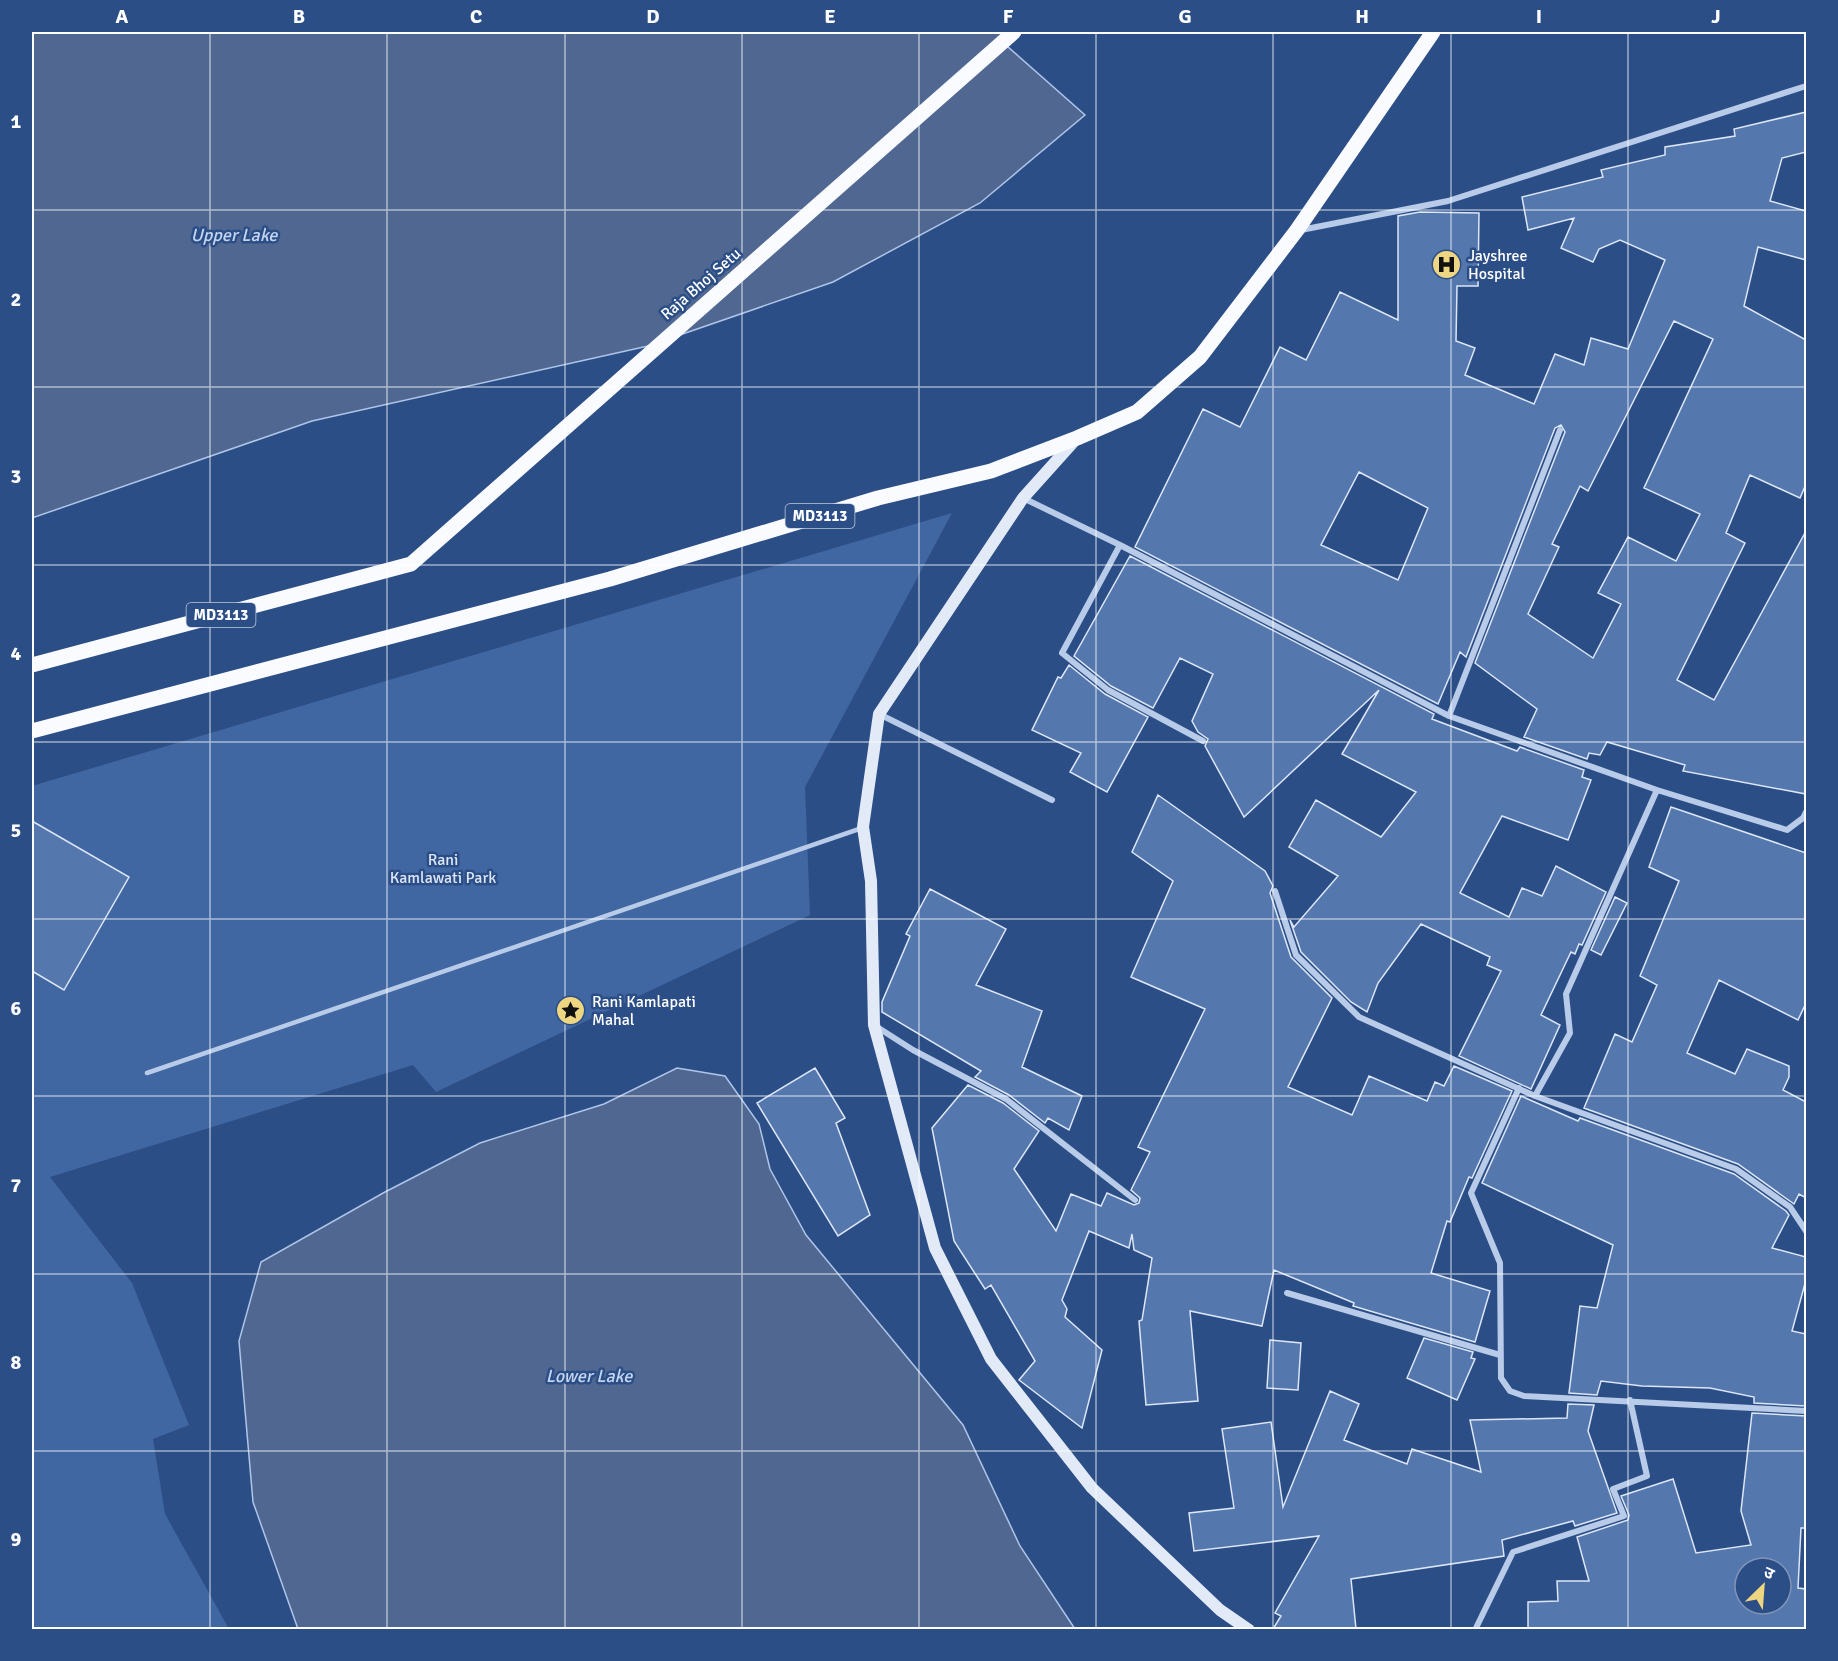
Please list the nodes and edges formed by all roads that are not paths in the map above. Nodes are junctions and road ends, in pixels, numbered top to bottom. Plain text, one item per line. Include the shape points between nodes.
1 (1014, 32) edge
2 (1432, 32) edge
3 (1806, 86) edge
4 (1297, 230) junction
5 (1560, 430) dead end
6 (1077, 438) junction
7 (1023, 498) junction
8 (1120, 545) junction
9 (32, 665) edge
10 (879, 714) junction
11 (1449, 716) junction
12 (32, 731) edge
13 (1203, 741) dead end
14 (1657, 790) junction
15 (1052, 800) dead end
16 (1805, 817) edge
17 (863, 827) junction
18 (1275, 891) dead end
19 (874, 1025) junction
20 (147, 1073) dead end
21 (1519, 1088) junction
22 (1535, 1096) junction
23 (1135, 1200) dead end
24 (1806, 1231) edge
25 (1287, 1293) dead end
26 (1500, 1355) junction
27 (1630, 1400) junction
28 (1806, 1411) edge
29 (1250, 1629) edge
30 (1475, 1629) edge

1 - 9 main road, Raja Bhoj Setu / MD3113 via 411,564
2 - 4 main road, MD3113
3 - 4 street via 1448,201
4 - 6 main road, MD3113 via 1200,357 1137,412
5 - 11 street
6 - 7 main road
6 - 12 main road, MD3113 via 991,471 878,498 610,579
7 - 8 street
7 - 10 main road
8 - 11 street
8 - 13 street via 1062,653 1108,690
10 - 15 street
10 - 17 main road
11 - 14 street
14 - 16 street via 1787,830
14 - 22 street via 1566,994 1570,1033
17 - 19 main road via 871,881
17 - 20 lane
18 - 21 street via 1296,955 1359,1017
19 - 23 street via 1006,1099
19 - 29 main road via 935,1248 991,1359 1092,1488 1220,1610
21 - 22 street
21 - 26 street via 1472,1193 1500,1263
22 - 24 street via 1736,1169 1790,1207
25 - 26 street
26 - 27 street via 1501,1378 1510,1391 1524,1396
27 - 28 street
27 - 30 street via 1647,1476 1613,1489 1624,1516 1513,1552

